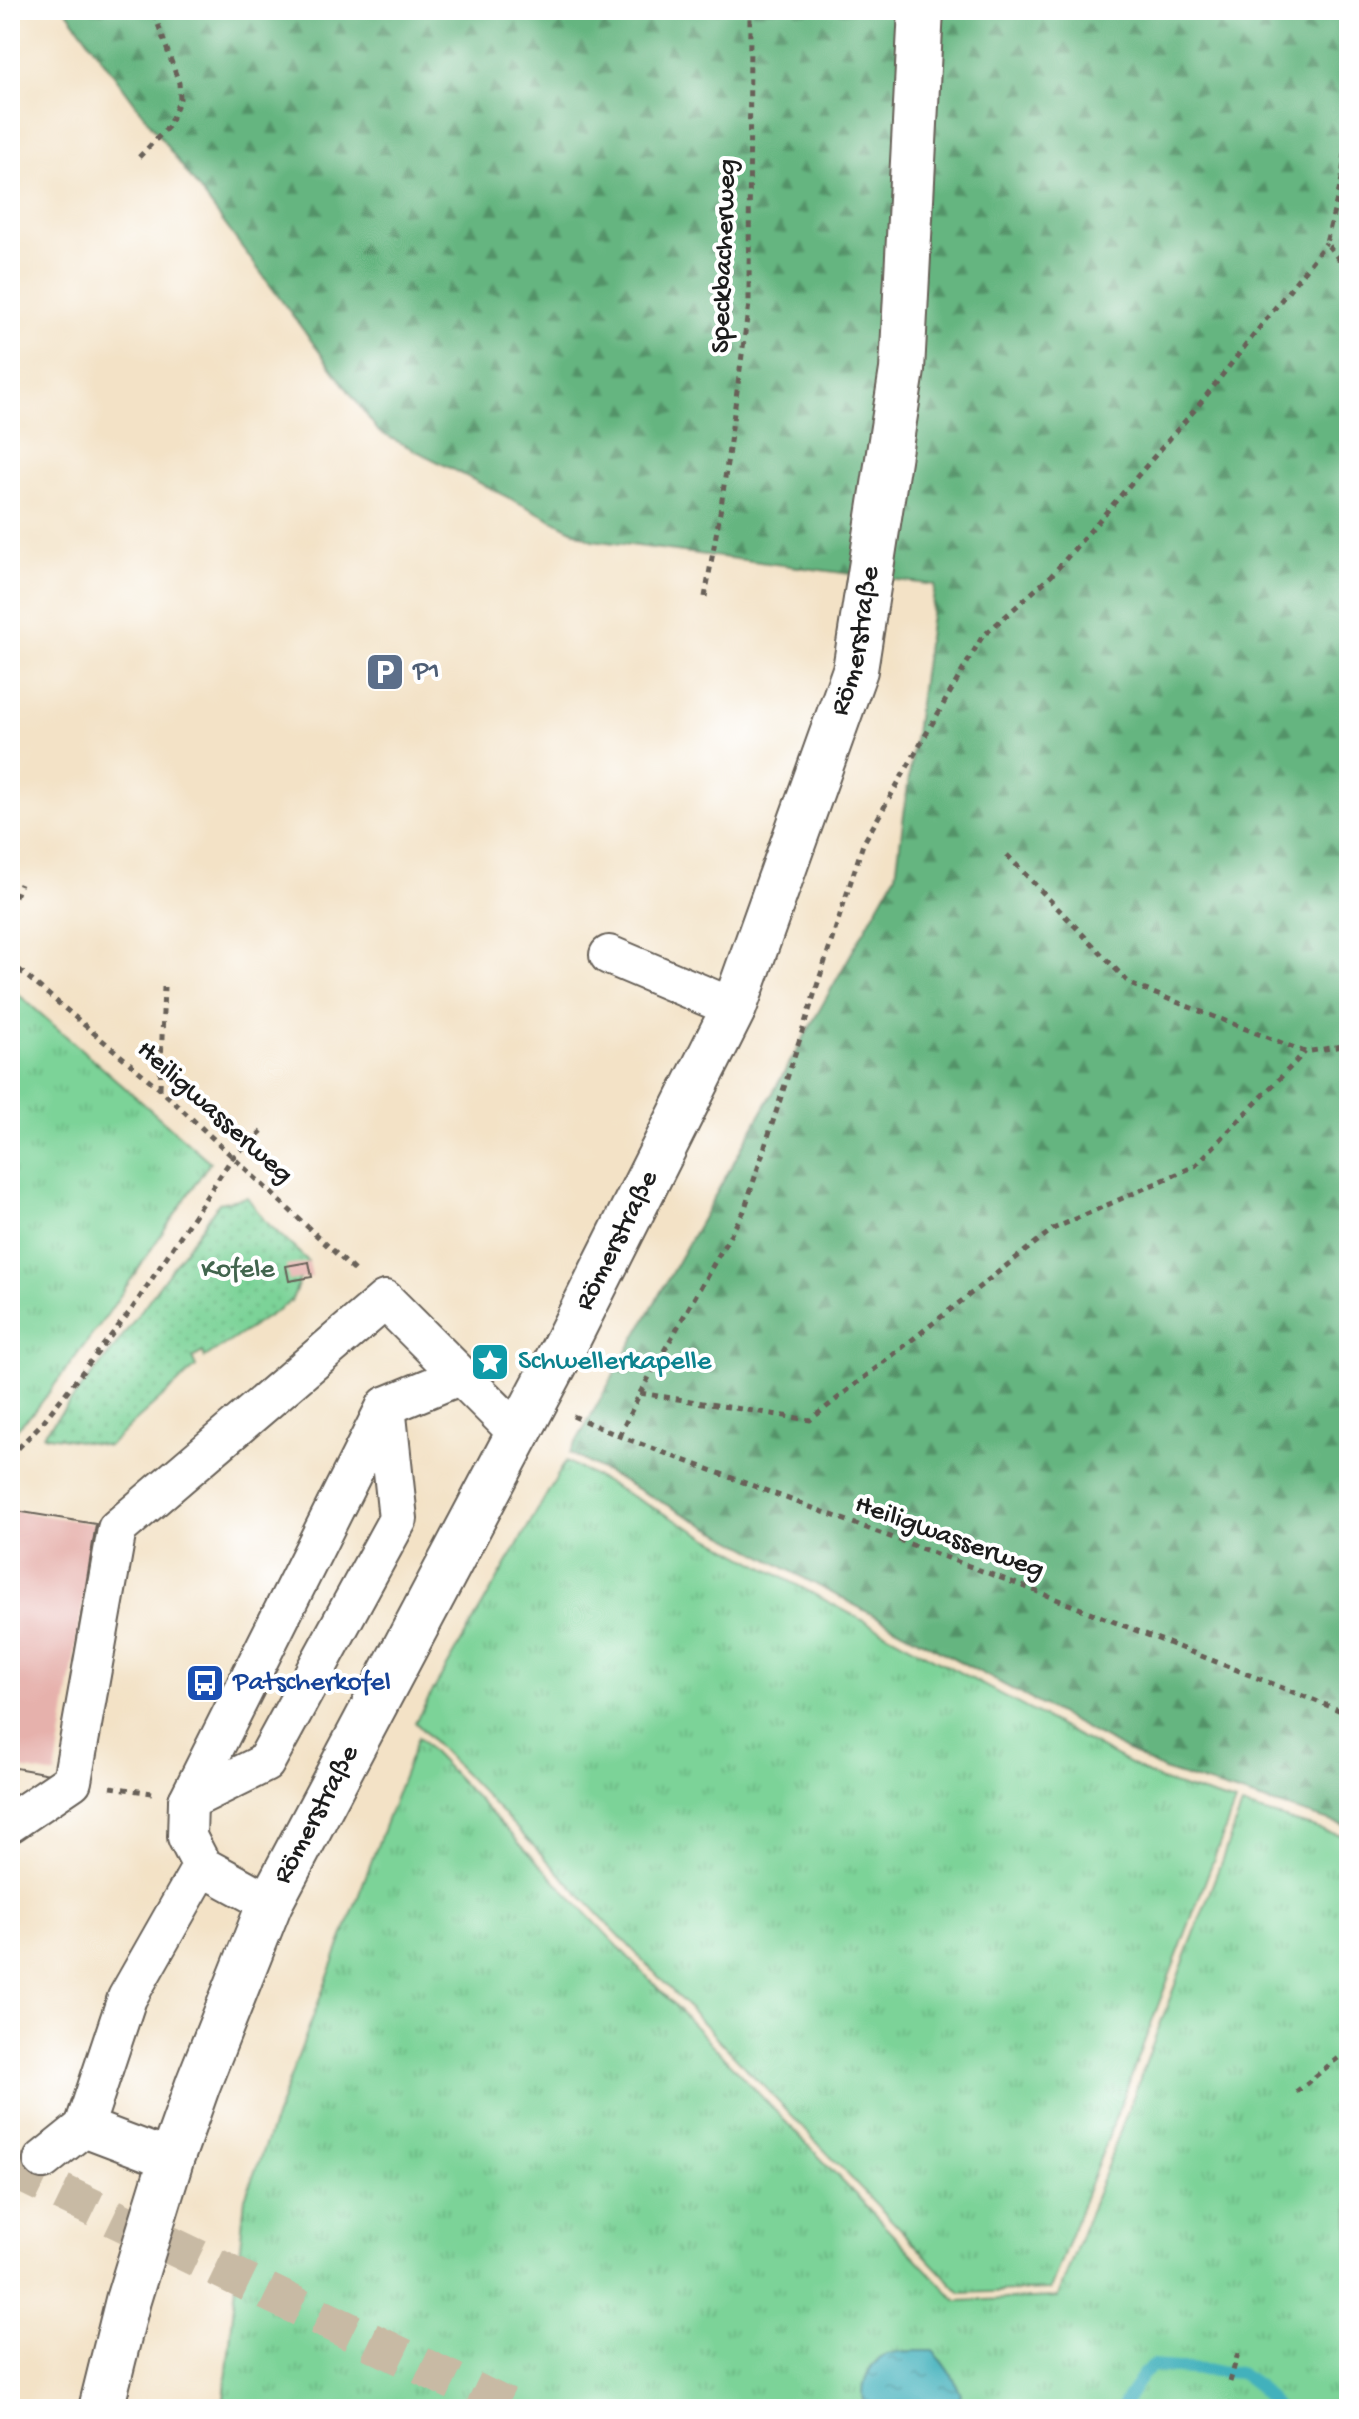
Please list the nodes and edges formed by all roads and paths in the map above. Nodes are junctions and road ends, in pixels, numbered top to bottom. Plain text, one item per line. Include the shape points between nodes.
1 (153, 10) edge
2 (750, 10) edge
3 (921, 10) edge
4 (1349, 117) edge
5 (139, 157) dead end
6 (1326, 243) junction
7 (1349, 272) edge
8 (705, 597) dead end
9 (1007, 855) dead end
10 (20, 884) dead end
11 (10, 908) edge
12 (609, 955) dead end
13 (10, 962) edge
14 (164, 987) dead end
15 (734, 1008) junction
16 (1349, 1045) edge
17 (1305, 1052) junction
18 (160, 1089) junction
19 (262, 1131) dead end
20 (232, 1158) junction
21 (385, 1300) junction
22 (459, 1376) junction
23 (640, 1393) junction
24 (386, 1406) junction
25 (527, 1416) junction
26 (619, 1436) junction
27 (10, 1457) edge
28 (1349, 1714) edge
29 (188, 1801) junction
30 (10, 1823) edge
31 (202, 1866) junction
32 (270, 1903) junction
33 (1349, 2049) edge
34 (1296, 2092) dead end
35 (84, 2127) junction
36 (43, 2160) dead end
37 (171, 2160) junction
38 (1238, 2353) dead end
39 (1230, 2382) dead end
40 (101, 2409) edge

1 - 5 path via 180,99 168,127
2 - 8 path, Speckbacherweg via 749,304
3 - 15 main road, Römerstraße via 902,370 855,670
4 - 6 path via 1342,179
6 - 7 path
6 - 23 path via 1198,406 1061,565 982,637 863,844 744,1211
9 - 17 path via 1130,984
10 - 11 path
12 - 15 lane
13 - 18 path, Heiligwasserweg
14 - 18 path
15 - 25 main road, Römerstraße
16 - 17 path
17 - 23 path via 1195,1166 1053,1229 810,1420
18 - 20 path, Heiligwasserweg
19 - 20 path
20 - 21 path, Heiligwasserweg
20 - 27 path via 132,1309
21 - 22 lane
21 - 30 lane via 117,1529 72,1781
22 - 24 lane
22 - 25 lane
23 - 26 path
24 - 29 lane
24 - 29 lane via 398,1519 265,1763
25 - 26 path, Heiligwasserweg
25 - 32 main road, Römerstraße
26 - 28 path, Heiligwasserweg via 1014,1582
29 - 31 lane via 187,1837
31 - 32 lane
31 - 35 lane via 127,1998
32 - 37 main road, Römerstraße
33 - 34 path
35 - 36 lane
35 - 37 lane
37 - 40 main road, Römerstraße
38 - 39 path

